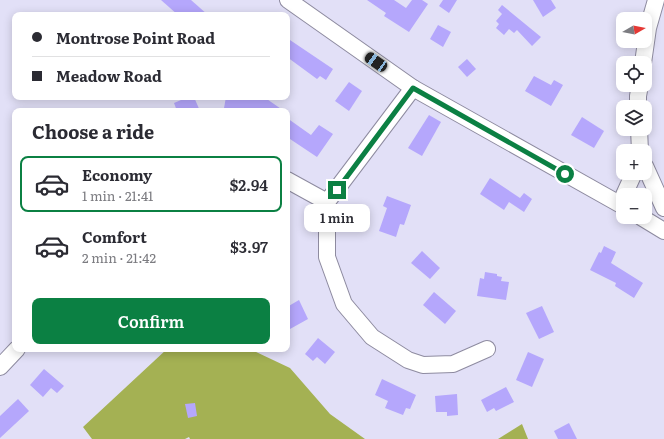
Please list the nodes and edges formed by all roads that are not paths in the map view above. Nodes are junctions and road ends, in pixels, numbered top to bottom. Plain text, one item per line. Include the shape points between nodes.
1 (288, 0) edge
2 (656, 0) edge
3 (644, 56) edge
4 (413, 88) junction
5 (651, 180) edge
6 (290, 182) edge
7 (616, 197) edge
8 (327, 202) junction
9 (664, 208) edge
10 (652, 224) edge
11 (664, 231) edge
12 (487, 349) dead end
13 (13, 352) edge
14 (0, 367) edge

1 - 4 street
2 - 3 street
4 - 7 street
4 - 8 street
5 - 9 street
6 - 8 street
8 - 12 street via 327,258 344,304 372,337 408,360 423,365 453,364
10 - 11 street
13 - 14 street

